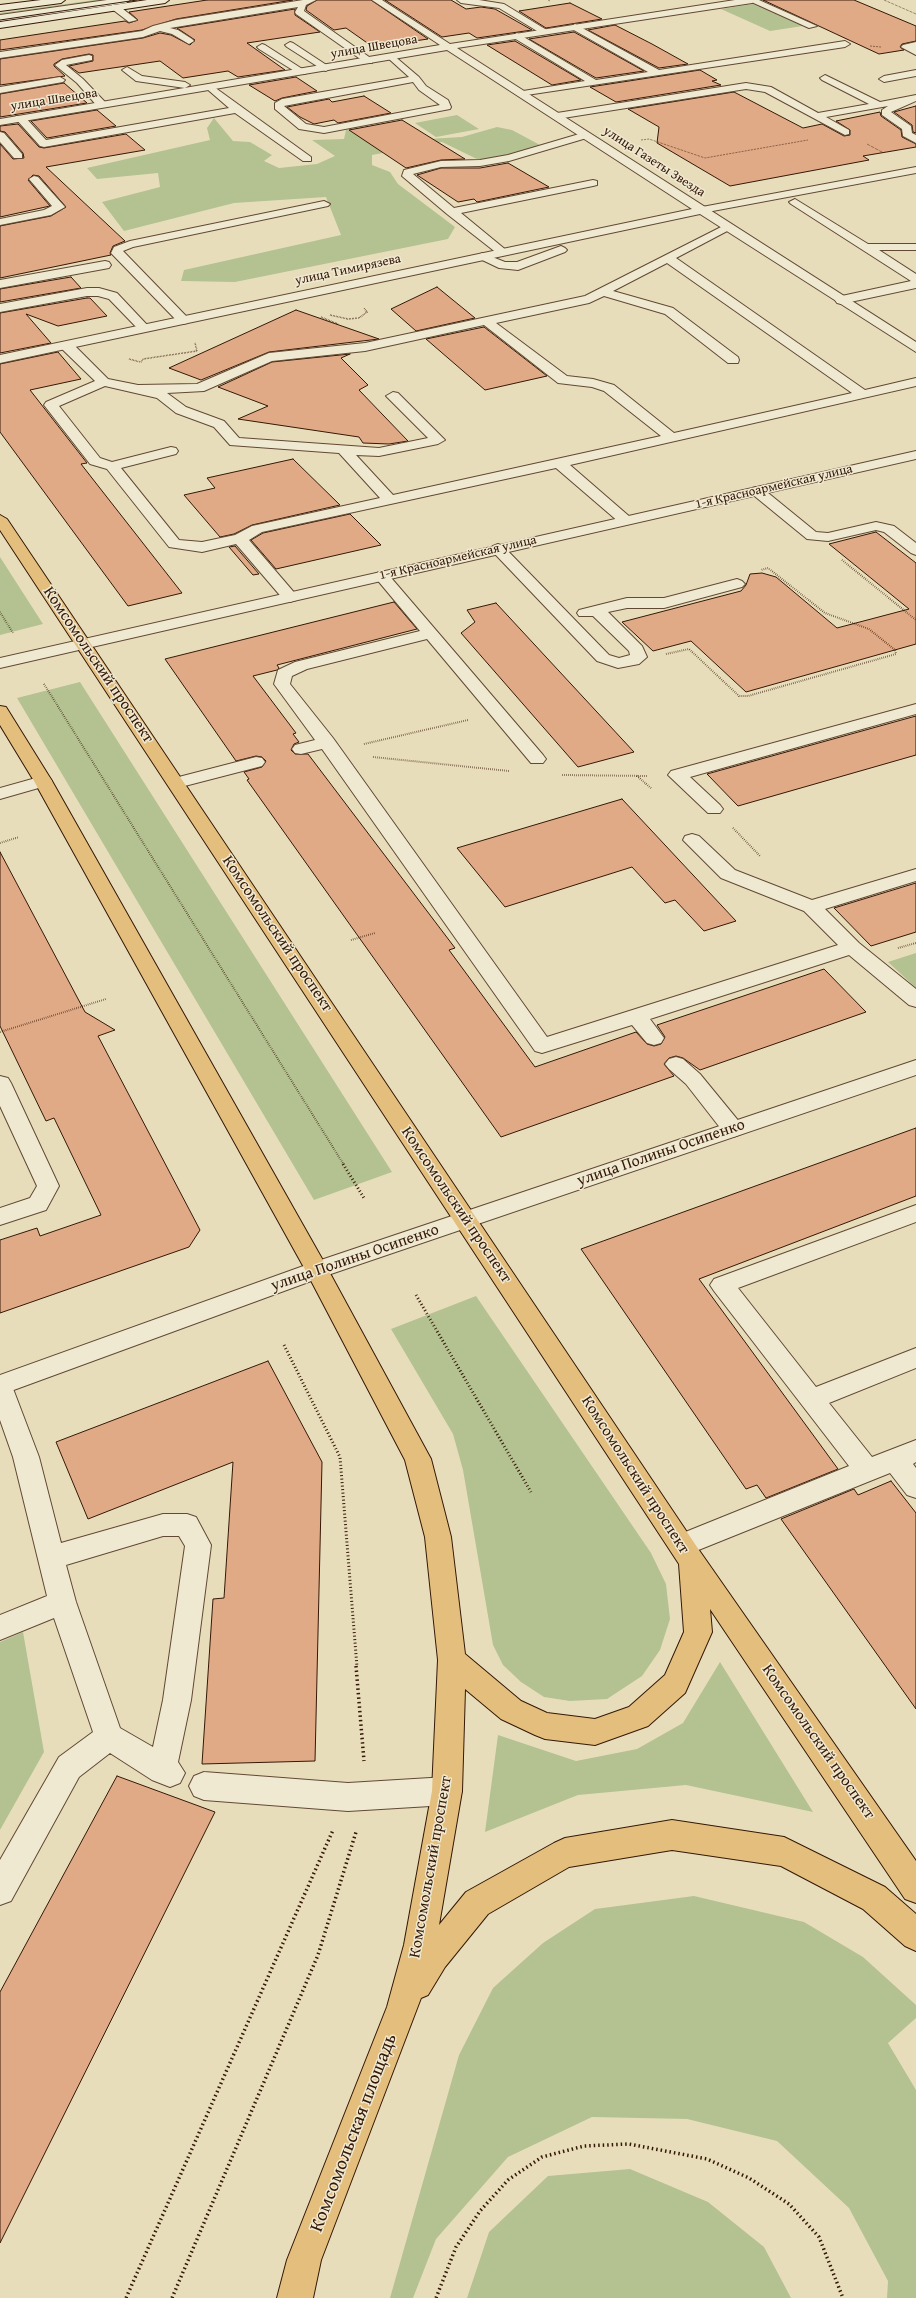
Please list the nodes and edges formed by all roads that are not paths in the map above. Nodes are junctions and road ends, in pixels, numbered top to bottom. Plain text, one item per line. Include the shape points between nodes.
1 (60, 0) edge
2 (126, 0) edge
3 (166, 0) edge
4 (312, 0) edge
5 (376, 0) edge
6 (461, 0) edge
7 (752, 0) edge
8 (304, 6) dead end
9 (114, 7) junction
10 (0, 8) edge
11 (0, 18) edge
12 (0, 25) edge
13 (812, 26) dead end
14 (575, 27) junction
15 (158, 29) junction
16 (545, 32) junction
17 (517, 36) junction
18 (189, 41) dead end
19 (845, 44) road end
20 (290, 45) dead end
21 (916, 45) edge
22 (262, 47) dead end
23 (449, 47) junction
24 (916, 52) edge
25 (0, 55) edge
26 (392, 57) junction
27 (89, 58) dead end
28 (369, 61) junction
29 (326, 68) junction
30 (127, 70) dead end
31 (302, 72) junction
32 (169, 73) dead end
33 (657, 73) junction
34 (916, 73) edge
35 (825, 78) dead end
36 (884, 78) dead end
37 (416, 79) junction
38 (60, 80) dead end
39 (594, 83) junction
40 (654, 86) dead end
41 (189, 87) junction
42 (210, 88) junction
43 (0, 90) edge
44 (523, 94) junction
45 (672, 97) junction
46 (916, 98) edge
47 (877, 104) junction
48 (102, 105) junction
49 (237, 110) junction
50 (557, 116) junction
51 (818, 116) junction
52 (20, 118) junction
53 (0, 122) edge
54 (846, 132) road end
55 (0, 135) edge
56 (586, 135) junction
57 (916, 140) edge
58 (18, 156) dead end
59 (306, 159) dead end
60 (916, 170) edge
61 (34, 179) dead end
62 (593, 183) dead end
63 (795, 202) dead end
64 (324, 204) dead end
65 (702, 210) junction
66 (451, 212) junction
67 (0, 222) edge
68 (727, 227) junction
69 (866, 247) junction
70 (916, 247) edge
71 (561, 250) dead end
72 (502, 252) junction
73 (480, 257) junction
74 (668, 258) junction
75 (105, 265) dead end
76 (916, 278) edge
77 (0, 284) edge
78 (916, 284) edge
79 (602, 292) junction
80 (841, 300) junction
81 (0, 308) edge
82 (183, 320) junction
83 (486, 321) junction
84 (144, 328) junction
85 (67, 346) junction
86 (916, 348) edge
87 (0, 359) edge
88 (733, 360) dead end
89 (104, 382) junction
90 (916, 382) edge
91 (138, 389) junction
92 (861, 393) junction
93 (393, 396) dead end
94 (672, 438) junction
95 (343, 449) junction
96 (171, 451) dead end
97 (916, 455) edge
98 (559, 464) junction
99 (112, 466) junction
100 (757, 491) junction
101 (390, 500) junction
102 (0, 519) edge
103 (625, 520) junction
104 (240, 539) junction
105 (498, 549) junction
106 (916, 550) edge
107 (382, 576) junction
108 (737, 584) road end
109 (290, 596) junction
110 (596, 610) junction
111 (566, 618) junction
112 (431, 633) junction
113 (83, 643) junction
114 (0, 663) edge
115 (916, 709) edge
116 (0, 711) edge
117 (330, 747) junction
118 (301, 749) dead end
119 (537, 760) dead end
120 (256, 762) dead end
121 (43, 781) junction
122 (177, 783) junction
123 (0, 794) edge
124 (714, 809) dead end
125 (692, 840) dead end
126 (916, 874) edge
127 (811, 907) junction
128 (852, 947) junction
129 (916, 1000) edge
130 (636, 1016) junction
131 (654, 1038) dead end
132 (676, 1064) dead end
133 (916, 1067) edge
134 (0, 1082) edge
135 (733, 1129) junction
136 (916, 1213) edge
137 (0, 1217) edge
138 (466, 1219) junction
139 (316, 1270) junction
140 (916, 1358) edge
141 (0, 1386) edge
142 (812, 1399) junction
143 (905, 1455) edge
144 (867, 1470) junction
145 (916, 1487) edge
146 (687, 1553) junction
147 (50, 1558) junction
148 (62, 1602) junction
149 (0, 1628) edge
150 (452, 1660) junction
151 (109, 1737) junction
152 (204, 1786) dead end
153 (447, 1791) junction
154 (916, 1888) edge
155 (0, 1890) edge
156 (916, 1935) edge
157 (403, 2007) junction
158 (304, 2260) junction
159 (282, 2298) edge
160 (295, 2298) edge

1 - 10 street
2 - 11 street
3 - 9 street
4 - 15 street via 176,23
5 - 23 street, улица Газеты Звезда
6 - 16 street via 501,6
7 - 13 street
7 - 14 street, улица Швецова
8 - 28 street via 299,12
9 - 12 street
9 - 15 street via 135,22
14 - 16 street, улица Швецова
14 - 33 street
15 - 18 street via 175,32
15 - 25 street via 142,34
16 - 17 street, улица Швецова
17 - 23 street, улица Швецова
17 - 39 street
19 - 33 street
20 - 29 street
21 - 24 street via 906,47
22 - 31 street
23 - 26 street, улица Швецова
23 - 44 street, улица Газеты Звезда
26 - 28 street, улица Швецова
26 - 37 street
27 - 48 street via 60,65 80,81
28 - 29 street, улица Швецова
29 - 31 street, улица Швецова
30 - 41 street via 139,79
31 - 42 street, улица Швецова
32 - 41 street
33 - 39 street
34 - 36 street
35 - 47 street
37 - 37 street via 292,100 279,105 280,109 303,127 324,130 446,107 444,102 422,88
38 - 43 street
39 - 44 street
40 - 45 street
41 - 42 street, улица Швецова
41 - 48 street, улица Швецова
42 - 49 street
44 - 50 street, улица Газеты Звезда
45 - 50 street
45 - 51 street via 733,86 759,87 768,89
46 - 47 street
46 - 57 street via 887,110 886,113 904,125 907,134
47 - 51 street
48 - 52 street, улица Швецова
49 - 52 street via 44,144
49 - 59 street
50 - 56 street, улица Газеты Звезда
51 - 54 street
52 - 53 street, улица Швецова
55 - 58 street
56 - 65 street, улица Газеты Звезда
56 - 66 street via 509,158 480,163 441,164 408,172 407,176
60 - 65 street, улица Тимирязева
61 - 67 street via 59,207 47,213
62 - 66 street
63 - 69 street
64 - 82 street via 130,244 118,250 117,253
65 - 68 street, улица Газеты Звезда
65 - 72 street, улица Тимирязева
66 - 72 street
68 - 74 street
68 - 80 street, улица Газеты Звезда
69 - 70 street
69 - 76 street
71 - 73 street via 518,266 503,265
72 - 73 street, улица Тимирязева
73 - 82 street, улица Тимирязева
74 - 79 street
74 - 92 street
75 - 77 street
78 - 80 street
79 - 83 street via 571,304
79 - 88 street via 669,311
80 - 86 street, улица Газеты Звезда
81 - 84 street via 99,292 113,296
82 - 84 street, улица Тимирязева
83 - 91 street via 365,347 269,357 199,388
83 - 94 street via 563,380 593,383 609,388
84 - 85 street, улица Тимирязева
85 - 87 street, улица Тимирязева
85 - 89 street
89 - 91 street
89 - 99 street via 51,405 96,461
90 - 92 street
91 - 95 street via 162,395 180,410 219,424 235,442
92 - 94 street
93 - 95 street via 438,440 379,452
94 - 98 street
95 - 101 street
96 - 99 street
97 - 100 street, 1-я Красноармейская улица
98 - 101 street
98 - 103 street
99 - 104 street via 174,544 202,547
100 - 103 street, 1-я Красноармейская улица
100 - 106 street via 812,536 828,537 876,526 889,529
101 - 104 street via 257,529
102 - 113 main road, Комсомольский проспект
103 - 105 street, 1-я Красноармейская улица
104 - 109 street
105 - 107 street, 1-я Красноармейская улица
105 - 111 street
107 - 109 street, 1-я Красноармейская улица
107 - 112 street
108 - 110 street via 664,603 627,603
109 - 113 street, 1-я Красноармейская улица
110 - 111 street
110 - 111 street via 636,649 639,657 633,662 618,663 604,658
112 - 117 street via 301,665 284,674 282,684
112 - 119 street
113 - 114 street, 1-я Красноармейская улица
113 - 122 main road, Комсомольский проспект
115 - 124 street via 677,775
116 - 121 main road, Комсомольский проспект
117 - 118 street
117 - 130 street via 542,1046
120 - 122 street
121 - 123 street
121 - 139 main road, Комсомольский проспект
122 - 138 main road, Комсомольский проспект
125 - 127 street via 728,874
126 - 127 street
127 - 128 street
128 - 129 street
128 - 130 street
130 - 131 street
132 - 135 street via 693,1079
133 - 135 street, улица Полины Осипенко
134 - 137 street via 48,1186 38,1204
135 - 138 street, улица Полины Осипенко
136 - 142 street via 722,1285
138 - 139 street, улица Полины Осипенко
138 - 146 main road, Комсомольский проспект
139 - 141 street, улица Полины Осипенко
139 - 150 main road, Комсомольский проспект via 418,1459 438,1537
140 - 142 street
141 - 147 street via 26,1457
142 - 144 street
143 - 144 street
143 - 145 street
144 - 146 street
146 - 150 main road via 698,1632 675,1684 638,1717 595,1732 545,1726 511,1710
146 - 154 main road, Комсомольский проспект via 884,1837
147 - 148 street
147 - 151 street via 163,1525 187,1525 198,1545 166,1771
148 - 149 street
148 - 151 street
150 - 153 main road, Комсомольский проспект
151 - 155 street via 69,1767
152 - 153 street via 348,1797
153 - 157 main road, Комсомольский проспект via 420,1946
156 - 157 main road via 874,1898 784,1852 672,1835 565,1853 477,1903 434,1956
157 - 158 main road, Комсомольская площадь
158 - 159 street, Комсомольская площадь
158 - 160 main road, Комсомольская площадь

